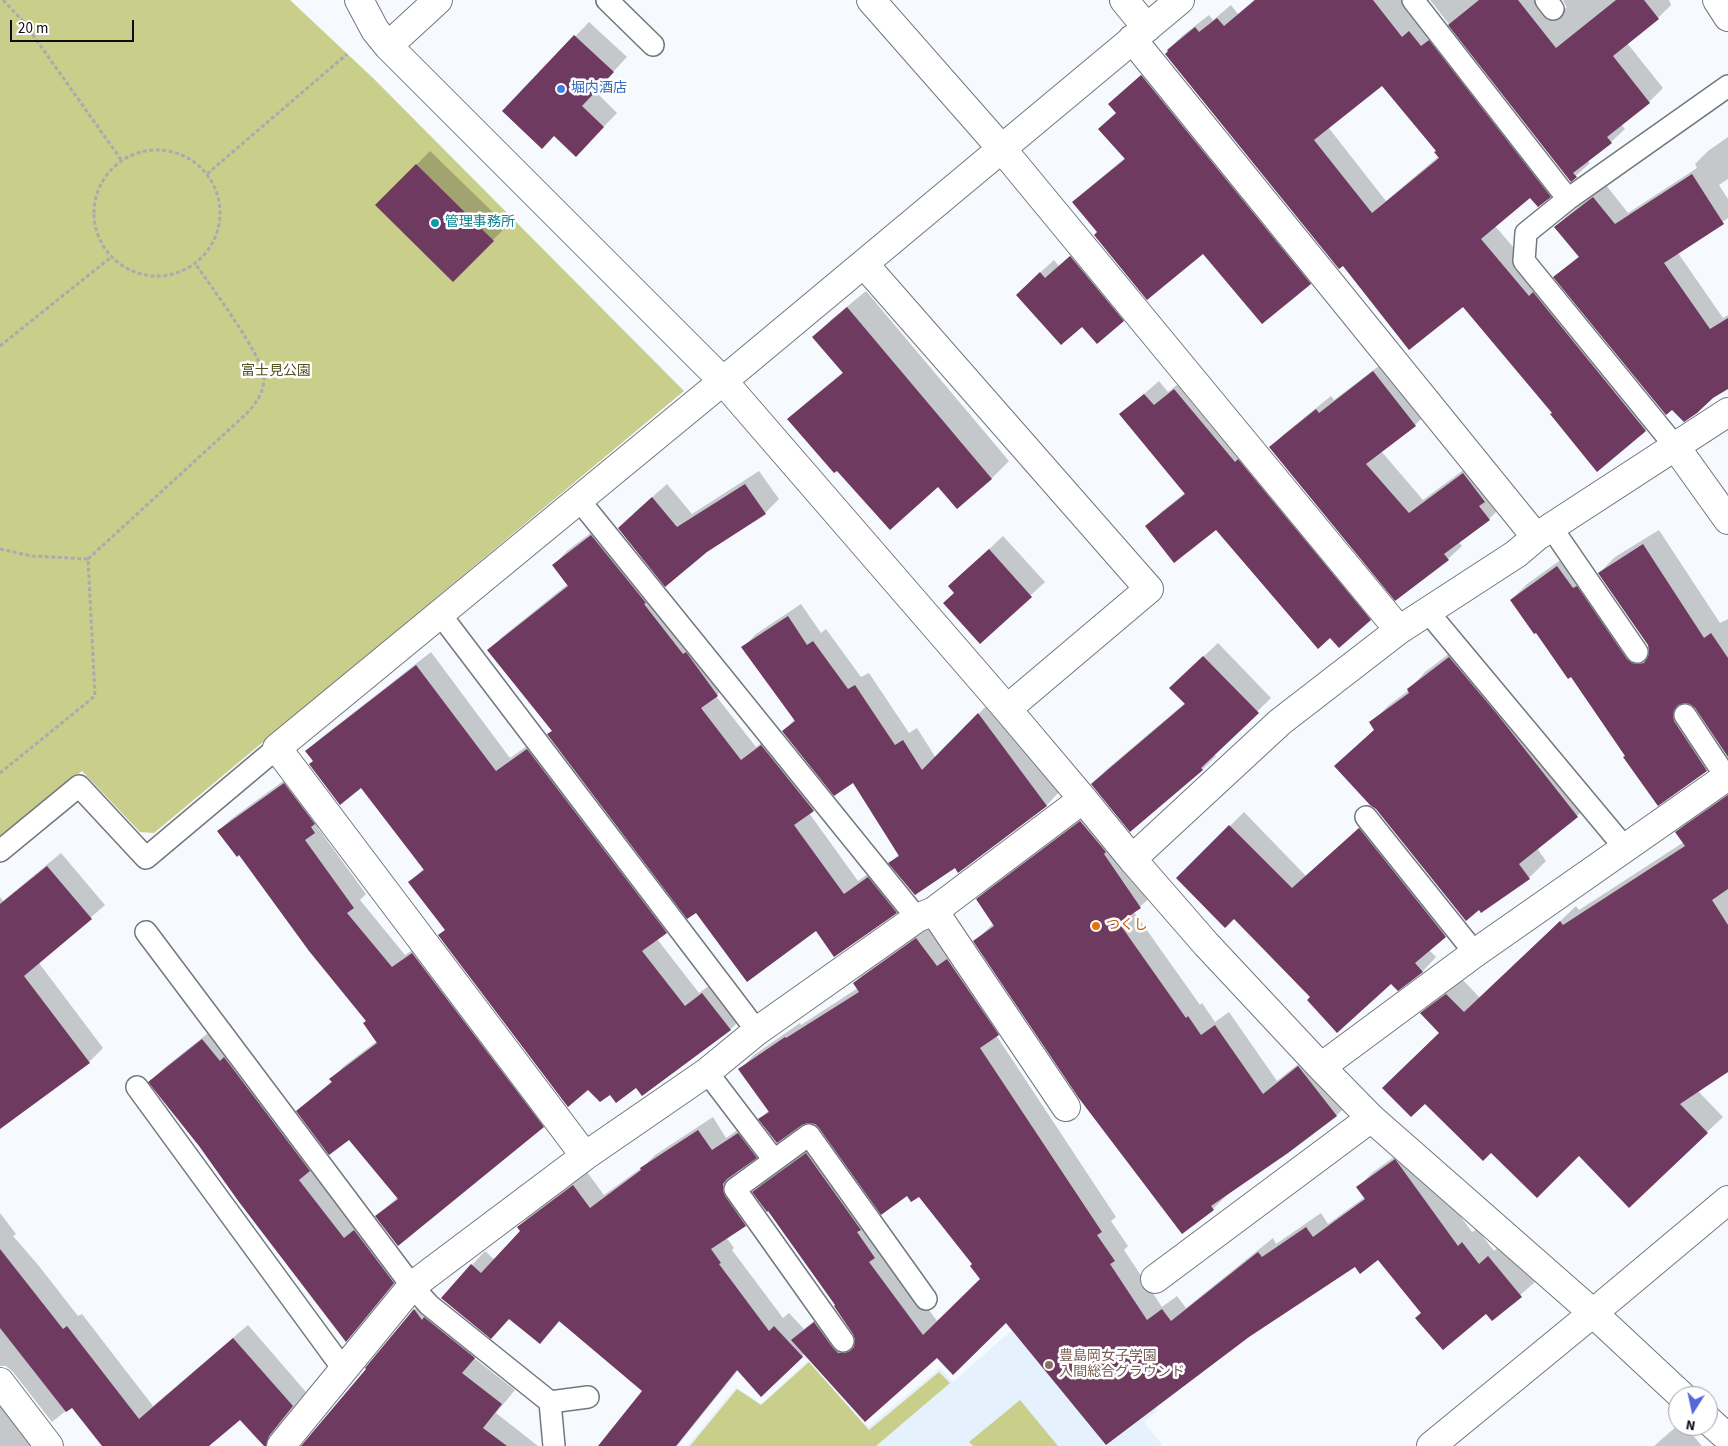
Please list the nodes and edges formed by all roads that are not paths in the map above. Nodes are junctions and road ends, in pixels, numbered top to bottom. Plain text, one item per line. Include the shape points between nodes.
1 (359, 0) edge
2 (438, 0) edge
3 (607, 0) edge
4 (871, 0) edge
5 (1124, 0) edge
6 (1180, 0) edge
7 (1413, 0) edge
8 (1140, 34) junction
9 (381, 38) junction
10 (653, 45) dead end
11 (1728, 86) edge
12 (1002, 149) junction
13 (1568, 199) junction
14 (864, 264) junction
15 (723, 381) junction
16 (1728, 412) edge
17 (1675, 446) junction
18 (579, 500) junction
19 (1728, 520) edge
20 (1543, 532) junction
21 (1428, 612) junction
22 (440, 614) junction
23 (1399, 630) junction
24 (1637, 652) dead end
25 (1007, 710) junction
26 (1685, 716) dead end
27 (277, 748) junction
28 (1727, 776) edge
29 (1083, 799) junction
30 (1366, 817) dead end
31 (1625, 848) junction
32 (0, 851) edge
33 (1132, 859) junction
34 (925, 914) junction
35 (146, 932) dead end
36 (1475, 953) junction
37 (757, 1031) junction
38 (1321, 1067) junction
39 (707, 1072) junction
40 (137, 1087) dead end
41 (1066, 1107) dead end
42 (1371, 1118) junction
43 (586, 1156) junction
44 (774, 1160) junction
45 (1728, 1200) edge
46 (1155, 1279) dead end
47 (412, 1286) junction
48 (926, 1299) dead end
49 (1593, 1314) junction
50 (843, 1341) dead end
51 (344, 1370) junction
52 (0, 1382) edge
53 (1671, 1386) edge
54 (588, 1397) dead end
55 (550, 1402) junction
56 (1718, 1429) edge
57 (1728, 1438) edge
58 (49, 1446) edge
59 (280, 1446) edge
60 (554, 1446) edge
61 (1431, 1446) edge

1 - 9 street
2 - 9 street
3 - 10 lane
4 - 12 street
5 - 8 street
6 - 8 street
7 - 13 lane
8 - 12 street
8 - 20 street
9 - 15 street
11 - 13 lane
12 - 14 street
12 - 23 street
13 - 17 lane via 1526,233 1524,261
14 - 15 street
14 - 25 street via 1149,589
15 - 18 street
15 - 25 street
16 - 17 street
17 - 19 street
17 - 20 street
18 - 22 street
18 - 34 lane
20 - 21 street via 1516,554
20 - 24 lane
21 - 23 street
21 - 31 lane
22 - 27 street
22 - 37 lane
23 - 33 street via 1280,722
25 - 29 street
26 - 28 lane
27 - 32 lane via 146,858 79,786
27 - 43 street
28 - 31 street
29 - 33 street
29 - 34 street
30 - 36 lane
31 - 36 street
33 - 38 street
34 - 37 street
34 - 41 street
35 - 47 lane
36 - 38 street
37 - 39 street
38 - 42 street
39 - 43 street
39 - 44 lane
40 - 51 lane
42 - 46 street
42 - 49 street
43 - 47 street
44 - 48 lane via 809,1135
44 - 50 lane via 735,1189
45 - 49 street
47 - 51 street
47 - 55 lane via 429,1305
49 - 53 street
49 - 61 street
51 - 59 street
52 - 58 street
54 - 55 lane
55 - 60 lane
56 - 57 street

